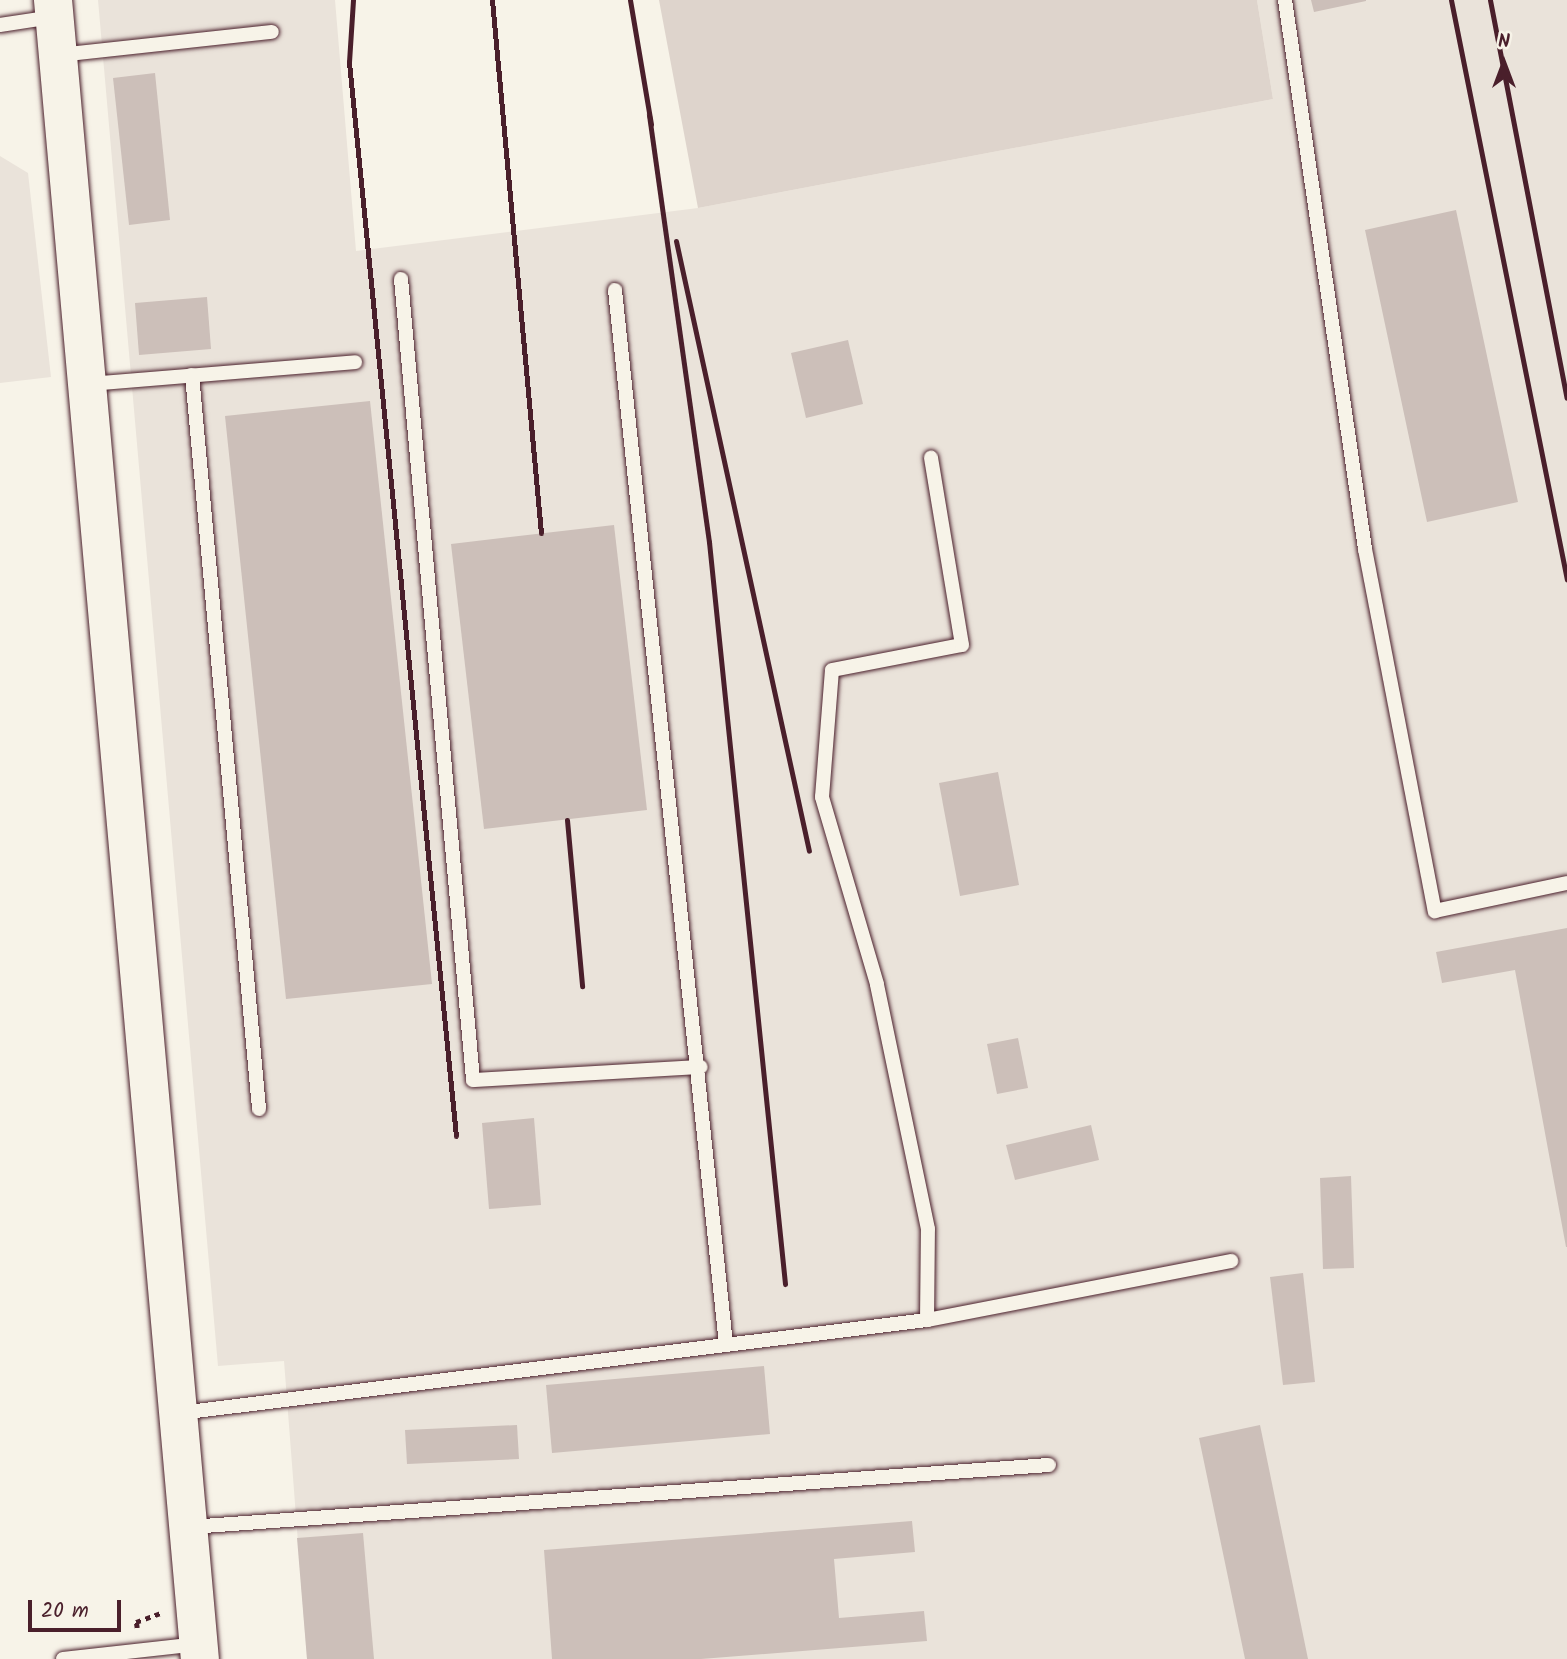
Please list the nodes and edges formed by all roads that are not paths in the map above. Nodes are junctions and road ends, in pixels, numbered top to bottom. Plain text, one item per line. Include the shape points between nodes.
1 (1285, 0) edge
2 (54, 9) edge
3 (0, 25) edge
4 (272, 32) dead end
5 (58, 55) junction
6 (401, 279) dead end
7 (615, 290) dead end
8 (355, 362) dead end
9 (192, 375) junction
10 (88, 384) junction
11 (931, 458) dead end
12 (1567, 883) edge
13 (701, 1067) junction
14 (259, 1109) dead end
15 (1231, 1261) dead end
16 (928, 1320) junction
17 (726, 1345) junction
18 (179, 1413) junction
19 (1049, 1465) dead end
20 (189, 1527) junction
21 (200, 1651) edge
22 (63, 1659) edge

1 - 12 lane via 1365,549 1435,911
2 - 3 lane
2 - 5 street
4 - 5 lane
5 - 10 street
6 - 13 lane via 473,1080
7 - 13 lane
8 - 9 lane
9 - 10 lane
9 - 14 lane
10 - 18 street
11 - 16 lane via 962,645 832,670 822,797 877,984 928,1229
13 - 17 lane
15 - 16 lane
16 - 17 lane
17 - 18 lane
18 - 20 street
19 - 20 lane
20 - 21 street
21 - 22 lane

